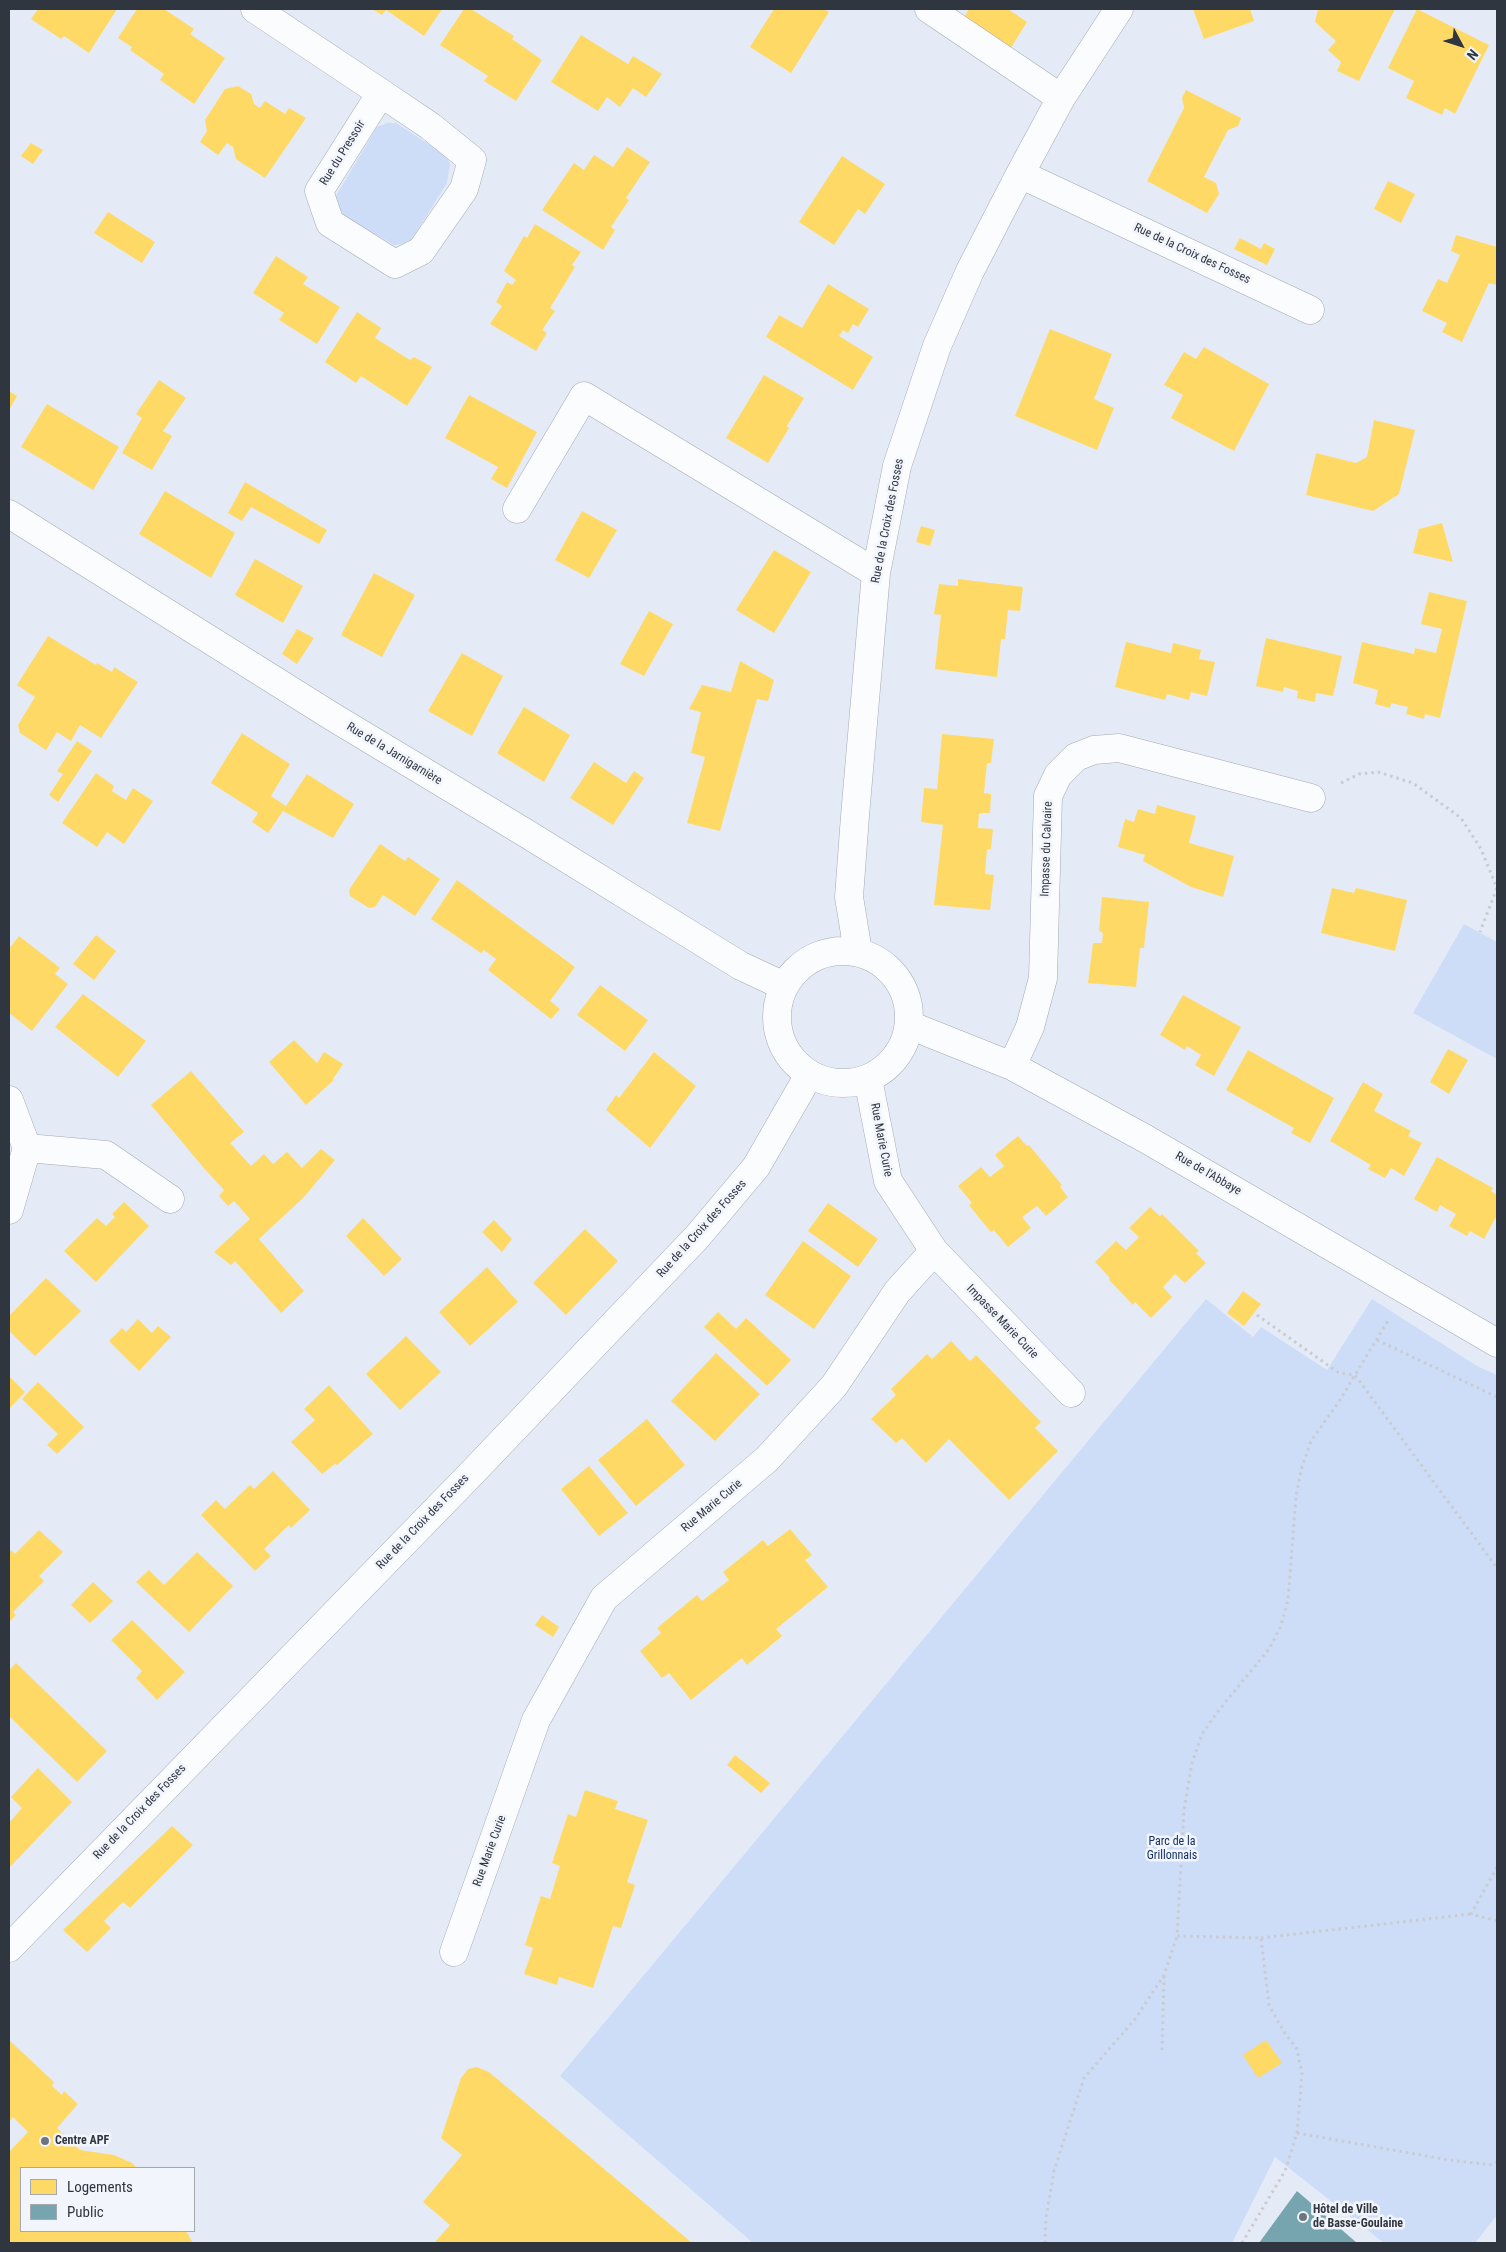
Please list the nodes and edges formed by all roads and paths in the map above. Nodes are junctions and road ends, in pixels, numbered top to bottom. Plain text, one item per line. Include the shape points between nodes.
1 (255, 9) edge
2 (929, 9) edge
3 (1118, 9) edge
4 (381, 93) junction
5 (1061, 98) junction
6 (1020, 174) junction
7 (1310, 310) dead end
8 (517, 509) dead end
9 (9, 514) edge
10 (876, 573) junction
11 (1311, 798) joint
12 (1497, 888) edge
13 (1480, 932) dead end
14 (858, 952) junction
15 (784, 986) junction
16 (909, 1026) junction
17 (1012, 1066) junction
18 (809, 1075) junction
19 (868, 1079) junction
20 (9, 1100) edge
21 (27, 1148) junction
22 (170, 1199) dead end
23 (9, 1210) edge
24 (934, 1250) junction
25 (1406, 1291) junction
26 (1257, 1315) dead end
27 (1377, 1340) junction
28 (1497, 1343) edge
29 (1355, 1375) junction
30 (1071, 1393) dead end
31 (1497, 1397) edge
32 (1497, 1568) edge
33 (1497, 1867) edge
34 (1471, 1914) junction
35 (1497, 1921) edge
36 (1177, 1936) junction
37 (1261, 1938) junction
38 (9, 1948) edge
39 (454, 1952) dead end
40 (1164, 1975) junction
41 (1162, 2050) dead end
42 (1297, 2133) junction
43 (1497, 2162) edge
44 (1045, 2243) edge
45 (1242, 2243) edge

1 - 4 street, Rue du Pressoir
2 - 5 street
3 - 5 street, Rue de la Croix des Fosses
4 - 4 street, Rue du Pressoir via 472,160 464,189 421,251 395,264 330,223 319,191
5 - 6 street, Rue de la Croix des Fosses
6 - 7 street, Rue de la Croix des Fosses
6 - 10 street, Rue de la Croix des Fosses via 970,271 937,346 897,466
8 - 10 street via 584,396
9 - 15 street, Rue de la Jarnigarnière via 332,717 741,966
10 - 14 street, Rue de la Croix des Fosses via 850,897
11 - 12 path via 1359,774 1378,772 1413,783 1461,818 1480,849
11 - 17 street, Impasse du Calvaire via 1119,748 1094,750 1076,757 1058,775 1048,796 1042,978 1030,1027
12 - 13 path
14 - 15 street via 836,950 815,956 797,969
14 - 16 street via 876,958 892,971 903,987 909,1006
15 - 18 street via 777,1015 782,1045
16 - 17 street, Rue de l'Abbaye
16 - 19 street via 896,1057
17 - 25 street, Rue de l'Abbaye via 1146,1139
18 - 19 street via 848,1083
18 - 38 street, Rue de la Croix des Fosses via 756,1167 697,1237
19 - 24 street, Rue Marie Curie via 888,1181
20 - 21 street
21 - 22 street via 106,1155
21 - 23 street
24 - 30 street, Impasse Marie Curie
24 - 39 street, Rue Marie Curie via 897,1292 834,1386 767,1459 604,1598 536,1720
25 - 27 path
25 - 28 street, Rue de l'Abbaye
26 - 29 path via 1339,1373
27 - 29 path
27 - 31 path
29 - 32 path
29 - 36 path via 1311,1441 1300,1470 1288,1600 1280,1628 1269,1650 1202,1734 1192,1763 1184,1810
33 - 34 path
34 - 35 path
34 - 37 path
36 - 37 path
36 - 40 path
37 - 42 path via 1269,2005 1297,2049 1302,2074
40 - 41 path
40 - 44 path via 1136,2018 1084,2078 1054,2171
42 - 43 path via 1450,2160 1493,2165
42 - 45 path via 1285,2171

